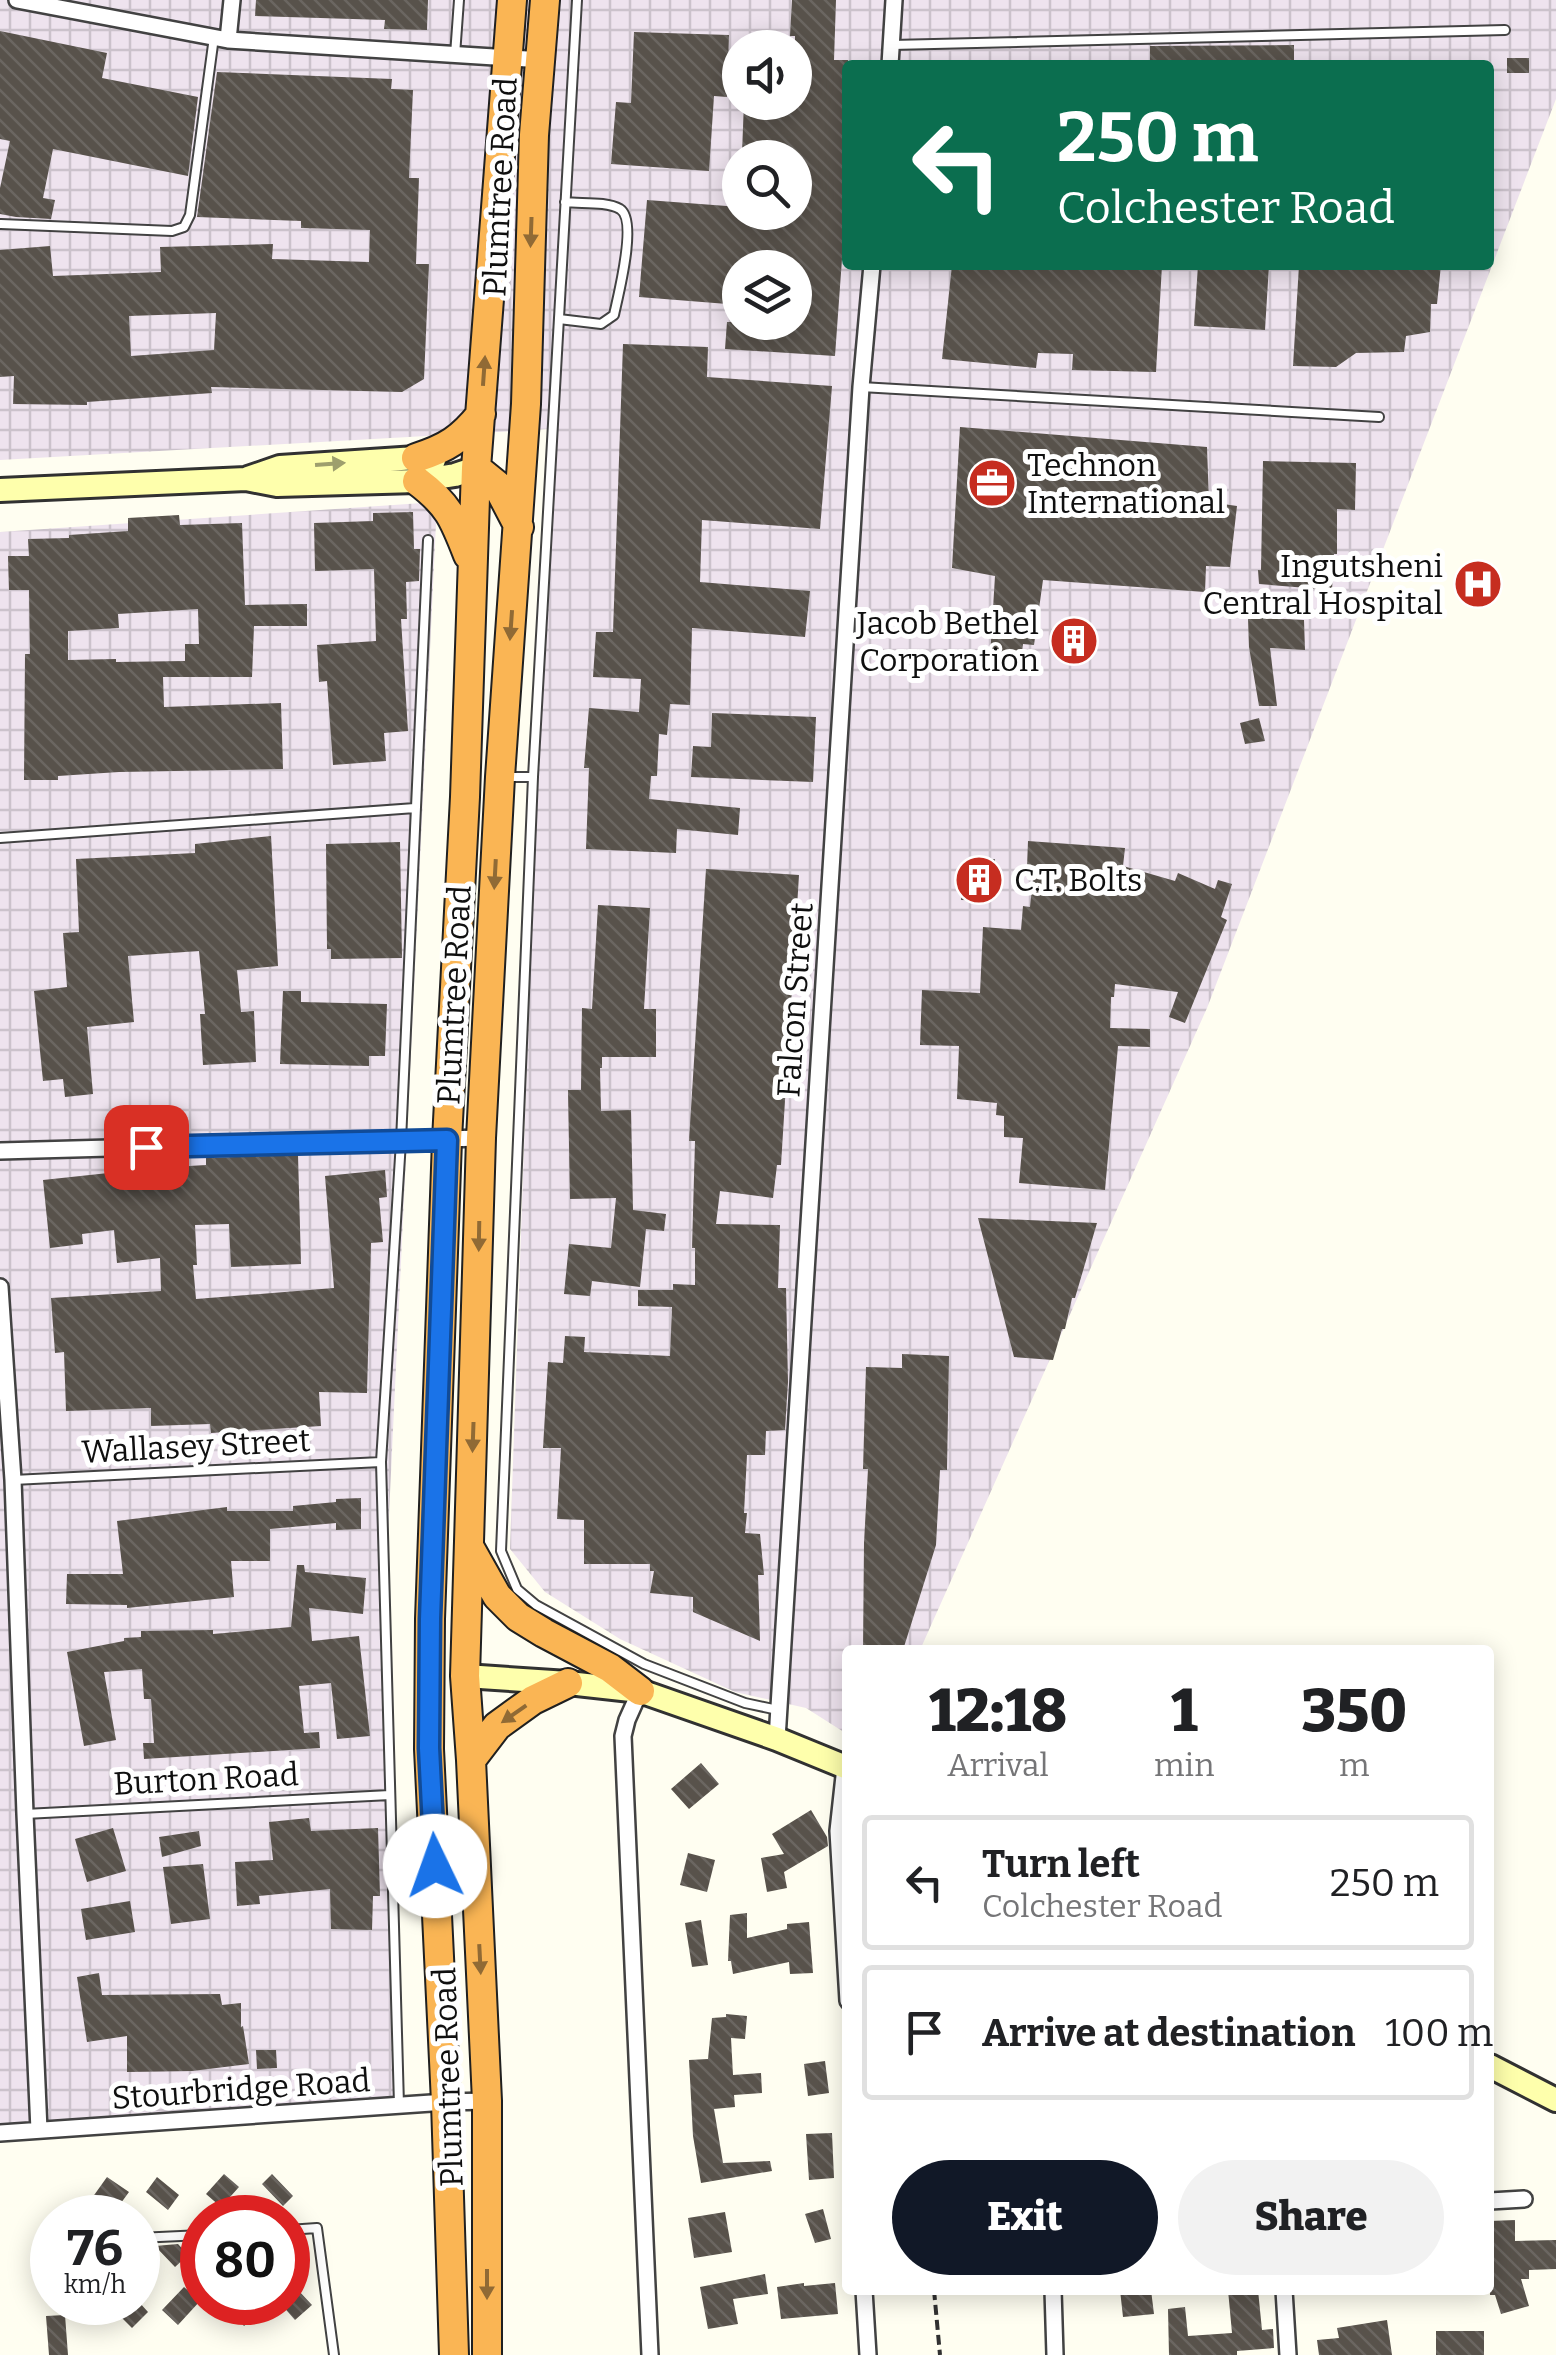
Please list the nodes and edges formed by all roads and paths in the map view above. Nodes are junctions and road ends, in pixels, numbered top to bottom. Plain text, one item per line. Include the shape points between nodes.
1 (17, 0) edge
2 (232, 0) edge
3 (459, 0) edge
4 (512, 0) edge
5 (545, 0) edge
6 (577, 0) edge
7 (894, 0) edge
8 (1506, 30) dead end
9 (221, 39) junction
10 (892, 45) junction
11 (454, 55) junction
12 (506, 58) junction
13 (542, 60) junction
14 (890, 60) edge
15 (565, 202) junction
16 (1, 224) edge
17 (872, 270) edge
18 (558, 319) junction
19 (861, 387) junction
20 (526, 404) junction
21 (481, 414) junction
22 (1379, 417) dead end
23 (476, 468) junction
24 (417, 469) junction
25 (0, 490) edge
26 (519, 528) junction
27 (428, 540) dead end
28 (472, 566) junction
29 (500, 776) junction
30 (532, 777) junction
31 (415, 808) junction
32 (0, 838) edge
33 (481, 1138) junction
34 (447, 1140) junction
35 (401, 1141) junction
36 (0, 1151) edge
37 (0, 1288) edge
38 (2, 1371) edge
39 (381, 1462) junction
40 (13, 1480) junction
41 (469, 1547) junction
42 (430, 1619) junction
43 (465, 1676) junction
44 (568, 1683) junction
45 (640, 1691) junction
46 (778, 1710) junction
47 (776, 1739) junction
48 (429, 1748) junction
49 (471, 1760) junction
50 (842, 1765) edge
51 (390, 1795) junction
52 (842, 1799) edge
53 (25, 1814) junction
54 (842, 1899) edge
55 (1494, 2068) edge
56 (1556, 2100) edge
57 (446, 2102) junction
58 (487, 2102) junction
59 (399, 2105) junction
60 (39, 2130) junction
61 (0, 2133) edge
62 (1524, 2199) dead end
63 (1494, 2201) edge
64 (310, 2229) edge
65 (864, 2295) edge
66 (934, 2295) edge
67 (1053, 2295) edge
68 (1284, 2295) edge
69 (334, 2355) edge
70 (454, 2355) edge
71 (487, 2355) edge
72 (650, 2355) edge
73 (868, 2355) edge
74 (940, 2355) edge
75 (1055, 2355) edge
76 (1288, 2355) edge

1 - 9 street
2 - 9 street
3 - 11 lane
4 - 12 highway, Plumtree Road
5 - 13 highway, Plumtree Road
6 - 15 lane
7 - 10 street
8 - 10 lane
9 - 11 street
9 - 16 lane via 184,226
10 - 14 street
11 - 12 street
12 - 13 street
21 -> 12 highway, Plumtree Road
13 -> 20 highway, Plumtree Road
15 - 18 lane
15 - 18 lane via 617,206 628,226 614,315 601,324
17 - 19 street, Falcon Street
18 - 30 lane
19 - 22 lane
19 - 46 street, Falcon Street
20 - 23 highway
20 - 26 highway, Plumtree Road
21 - 23 highway, Plumtree Road
21 - 24 highway
23 - 24 street via 456,475
23 - 26 highway via 497,485
23 - 28 highway, Plumtree Road
24 - 25 street via 280,467 246,478
24 - 28 highway via 450,511
26 -> 29 highway, Plumtree Road
27 - 31 lane
28 - 34 highway, Plumtree Road
29 - 30 lane
29 -> 33 highway, Plumtree Road
30 - 46 lane via 501,1551 517,1588 536,1605 644,1664
31 - 32 lane
31 - 35 lane
33 - 34 street
33 -> 41 highway, Plumtree Road
34 - 35 street
34 - 42 highway, Plumtree Road
35 - 36 street
35 - 39 lane
37 - 38 street
38 - 40 street
39 - 40 lane, Wallasey Street
39 - 51 lane
40 - 53 street
41 - 43 highway, Plumtree Road
41 - 45 highway via 497,1596 518,1617
42 - 43 highway via 443,1650
42 - 48 highway, Plumtree Road
43 - 44 street
43 - 48 highway
43 - 49 highway, Plumtree Road
44 - 45 street
44 -> 49 highway via 497,1726
45 - 47 street
45 - 72 street via 622,1736
46 - 47 street, Falcon Street
47 - 50 street
48 - 57 highway, Plumtree Road
49 -> 58 highway, Plumtree Road
51 - 53 lane, Burton Road
51 - 59 lane
52 - 54 street
53 - 60 street
55 - 56 street
57 - 58 street, Stourbridge Road
57 - 59 street, Stourbridge Road
57 - 70 highway, Plumtree Road
58 -> 71 highway, Plumtree Road
59 - 60 street, Stourbridge Road
60 - 61 street, Stourbridge Road
62 - 63 street
64 - 69 lane via 318,2228
65 - 73 street
66 - 74 path
67 - 75 street
68 - 76 street

